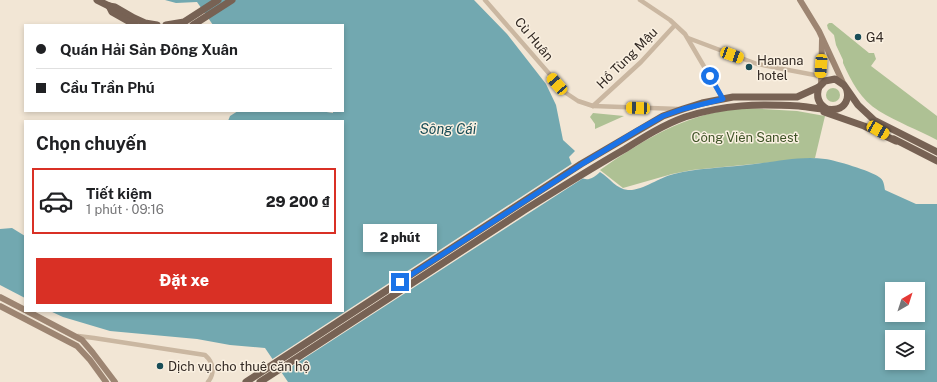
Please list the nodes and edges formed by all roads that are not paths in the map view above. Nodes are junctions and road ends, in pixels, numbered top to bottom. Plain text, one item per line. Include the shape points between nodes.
1 (97, 0) edge
2 (218, 0) edge
3 (232, 0) edge
4 (486, 0) edge
5 (640, 0) edge
6 (800, 0) edge
7 (109, 6) junction
8 (134, 24) edge
9 (153, 24) edge
10 (172, 24) edge
11 (195, 24) edge
12 (675, 24) junction
13 (819, 31) junction
14 (688, 38) junction
15 (820, 76) junction
16 (820, 86) junction
17 (845, 87) junction
18 (723, 99) junction
19 (593, 106) junction
20 (783, 106) junction
21 (654, 108) junction
22 (683, 109) junction
23 (827, 109) junction
24 (835, 110) junction
25 (659, 119) junction
26 (896, 141) junction
27 (937, 152) edge
28 (937, 161) edge
29 (584, 167) junction
30 (0, 297) edge
31 (0, 306) edge
32 (24, 310) edge
33 (28, 312) edge
34 (76, 336) junction
35 (72, 342) junction
36 (106, 382) edge
37 (115, 382) edge
38 (208, 382) edge
39 (246, 382) edge
40 (260, 382) edge

1 - 7 main road
2 - 10 main road via 184,22
3 - 11 main road
4 - 19 street, Cù Huân via 566,93 578,101
5 - 12 street
6 - 13 street
7 - 8 main road via 112,12
7 - 9 main road
12 - 14 street
12 - 19 street, Hồ Tùng Mậu via 641,62
13 - 15 street via 822,47
13 - 17 street
14 - 15 street via 757,64
14 - 18 street
15 - 16 street
16 - 17 main road via 825,81 835,80
16 - 18 main road via 806,94 792,97
16 - 23 main road via 818,100
17 - 24 main road via 848,93 846,102
17 - 27 main road via 858,105 874,120
18 - 22 main road
19 - 21 street, Cù Huân
20 - 23 main road
20 - 26 main road via 829,113
20 - 29 main road via 734,106 684,118 663,126
21 - 22 street, Cù Huân
21 - 25 street via 660,112
22 - 25 main road
23 - 24 main road
24 - 26 main road
25 - 29 main road
26 - 28 main road
29 - 39 main road
29 - 40 main road
30 - 32 street
31 - 35 street
33 - 34 street
34 - 35 street
34 - 37 street via 86,344
34 - 38 street via 205,355 213,366 212,376
35 - 36 street

